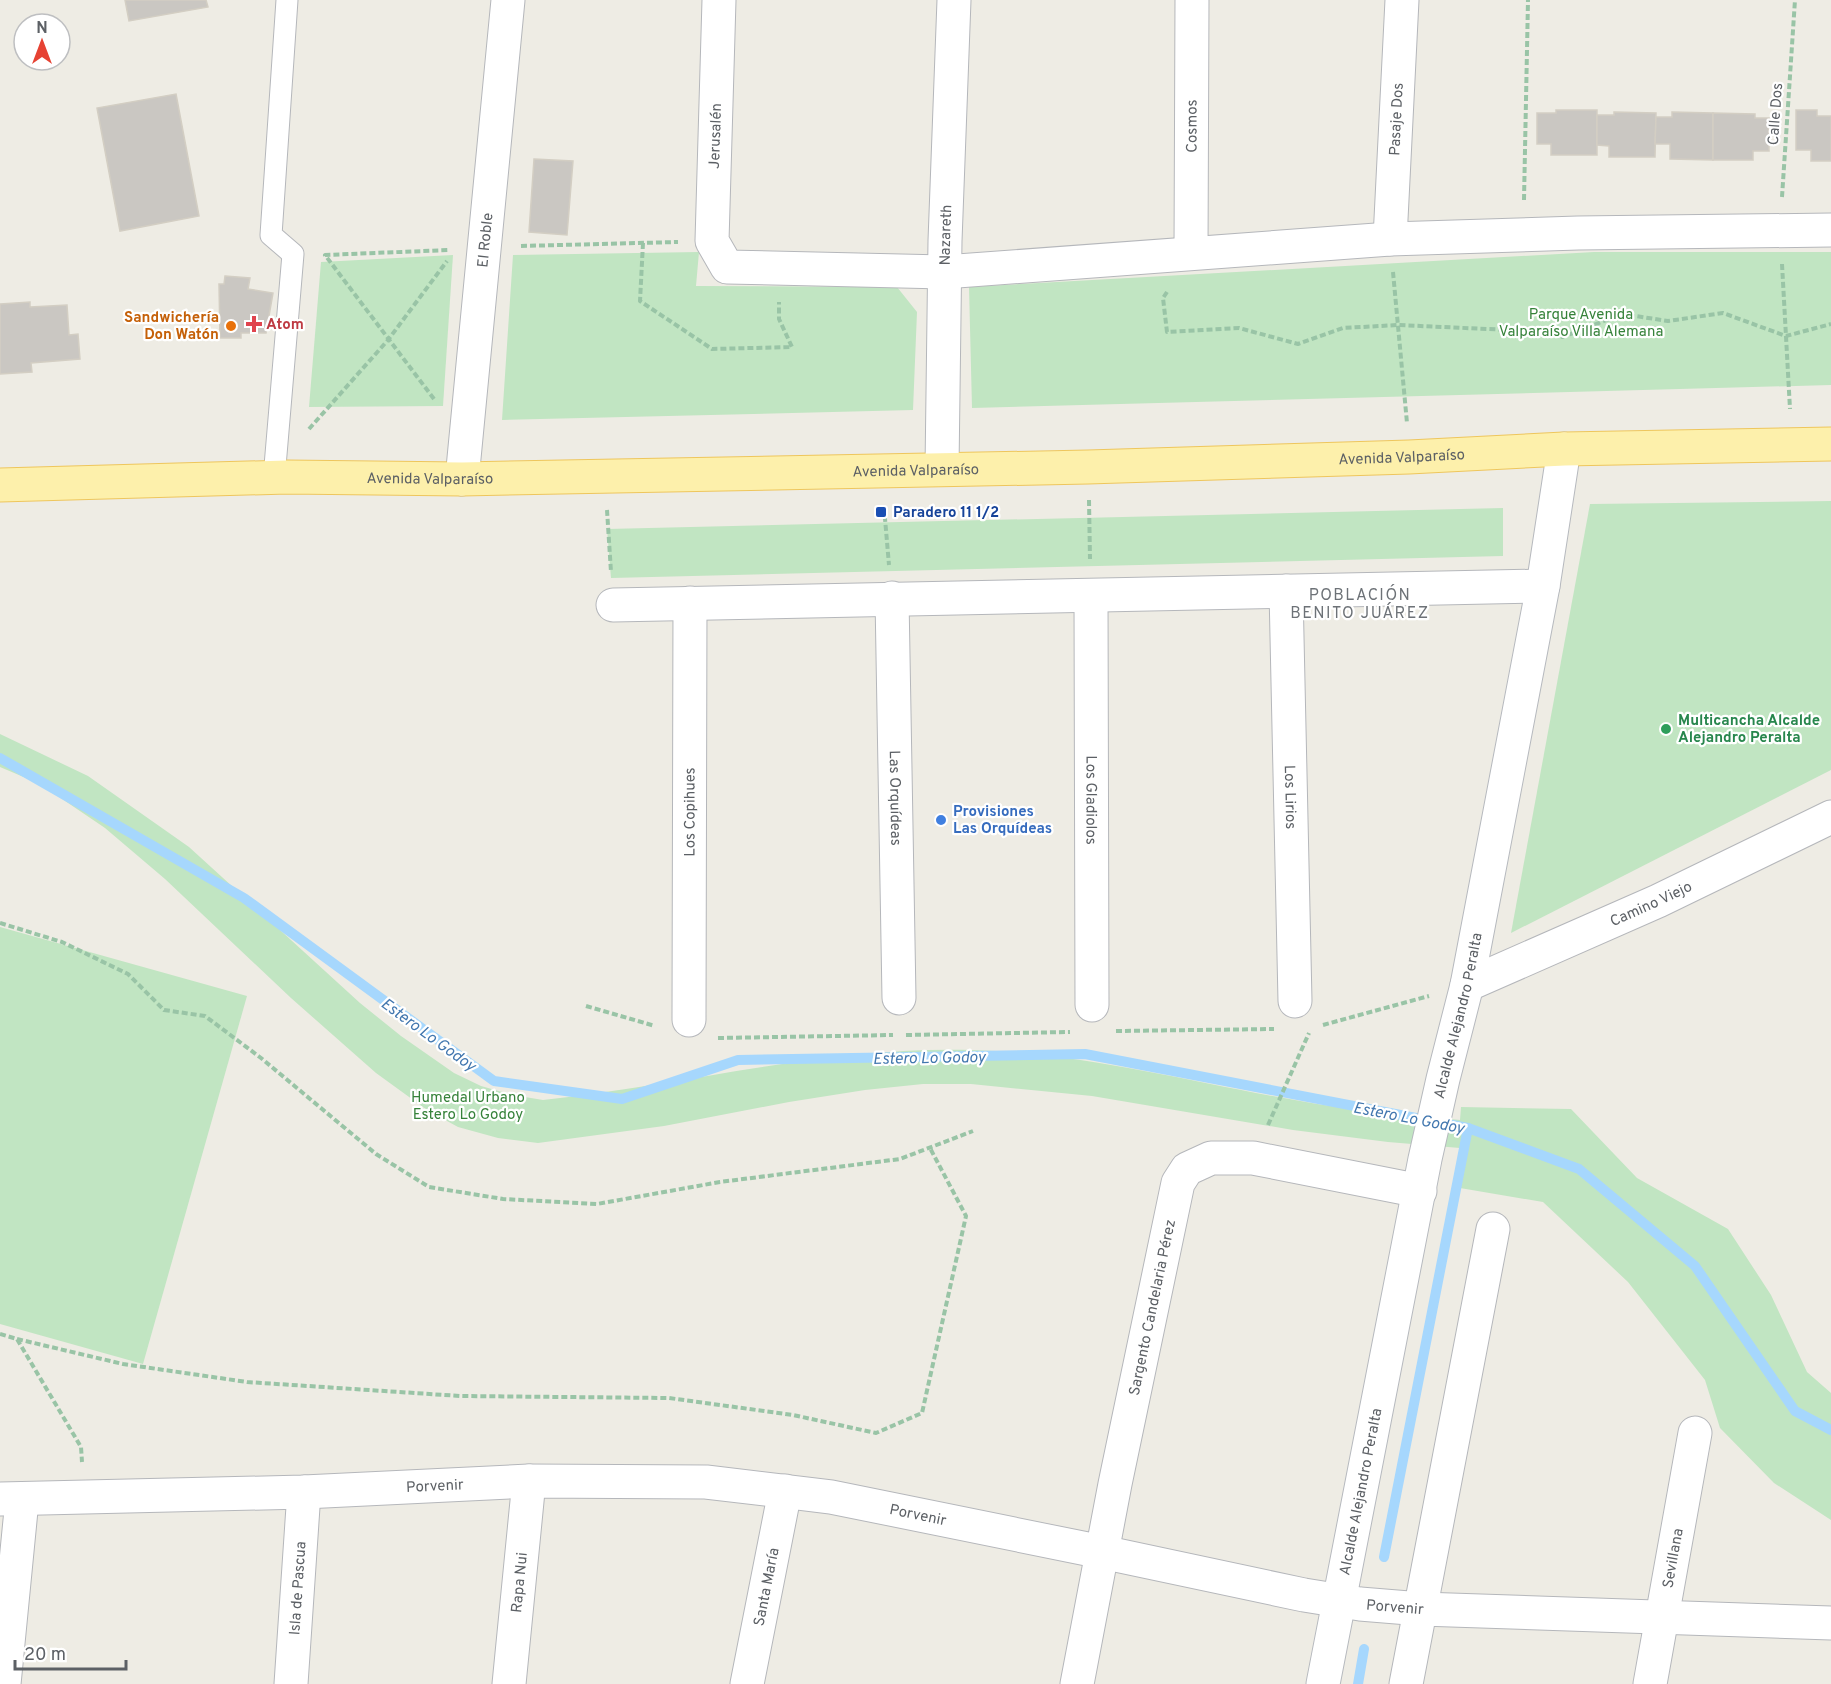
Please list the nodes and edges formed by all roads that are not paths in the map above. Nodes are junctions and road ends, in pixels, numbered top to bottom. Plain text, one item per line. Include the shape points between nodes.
1 (287, 0) edge
2 (508, 0) edge
3 (719, 0) edge
4 (954, 0) edge
5 (1192, 0) edge
6 (1402, 0) edge
7 (1831, 230) edge
8 (1390, 239) junction
9 (1191, 252) junction
10 (944, 272) junction
11 (1831, 444) edge
12 (1564, 449) junction
13 (942, 469) junction
14 (274, 478) junction
15 (462, 479) junction
16 (0, 485) edge
17 (1543, 586) junction
18 (1286, 591) junction
19 (1091, 596) junction
20 (892, 598) junction
21 (690, 603) junction
22 (613, 605) road end
23 (1831, 817) edge
24 (1467, 985) junction
25 (899, 998) dead end
26 (1303, 1014) road end
27 (1086, 1018) road end
28 (677, 1025) road end
29 (1420, 1191) junction
30 (1493, 1229) dead end
31 (1695, 1433) dead end
32 (529, 1481) junction
33 (785, 1491) junction
34 (304, 1492) junction
35 (11, 1499) edge
36 (1102, 1552) junction
37 (1338, 1601) junction
38 (1421, 1609) junction
39 (1661, 1616) junction
40 (1831, 1623) edge
41 (4, 1684) edge
42 (291, 1684) edge
43 (509, 1684) edge
44 (747, 1684) edge
45 (1077, 1684) edge
46 (1323, 1684) edge
47 (1406, 1684) edge
48 (1650, 1684) edge

1 - 14 lane via 271,235 293,254
2 - 15 street, El Roble
3 - 10 street, Jerusalén via 712,241 727,267
4 - 10 street, Nazareth
5 - 9 street, Cosmos
6 - 8 street, Pasaje Dos
7 - 8 street
8 - 9 street
9 - 10 street
10 - 13 street, Nazareth
11 - 12 main road, Avenida Valparaíso
12 - 13 main road, Avenida Valparaíso via 1410,458
12 - 17 street, Alcalde Alejandro Peralta
13 - 15 main road, Avenida Valparaíso
14 - 15 main road, Avenida Valparaíso
14 - 16 main road, Avenida Valparaíso
17 - 18 street
17 - 24 street, Alcalde Alejandro Peralta
18 - 19 street
18 - 26 street, Los Lirios
19 - 20 street
19 - 27 street, Los Gladiolos
20 - 21 street
20 - 25 street, Las Orquídeas
21 - 22 street
21 - 28 street, Los Copihues
23 - 24 street, Camino Viejo via 1658,902
24 - 29 street, Alcalde Alejandro Peralta
29 - 36 street, Sargento Candelaria Pérez via 1253,1158 1211,1158 1186,1169 1178,1183
29 - 37 street, Alcalde Alejandro Peralta
30 - 38 street
31 - 39 street, Sevillana
32 - 33 street, Porvenir via 706,1482
32 - 34 street, Porvenir
32 - 43 street, Rapa Nui
33 - 36 street, Porvenir
33 - 44 street, Santa María
34 - 35 street, Porvenir
34 - 42 street, Isla de Pascua
35 - 41 street
36 - 37 street, Porvenir
36 - 45 street, Sargento Candelaria Pérez
37 - 38 street, Porvenir
37 - 46 street, Alcalde Alejandro Peralta
38 - 39 street, Porvenir
38 - 47 street
39 - 40 street, Porvenir
39 - 48 street, Sevillana

